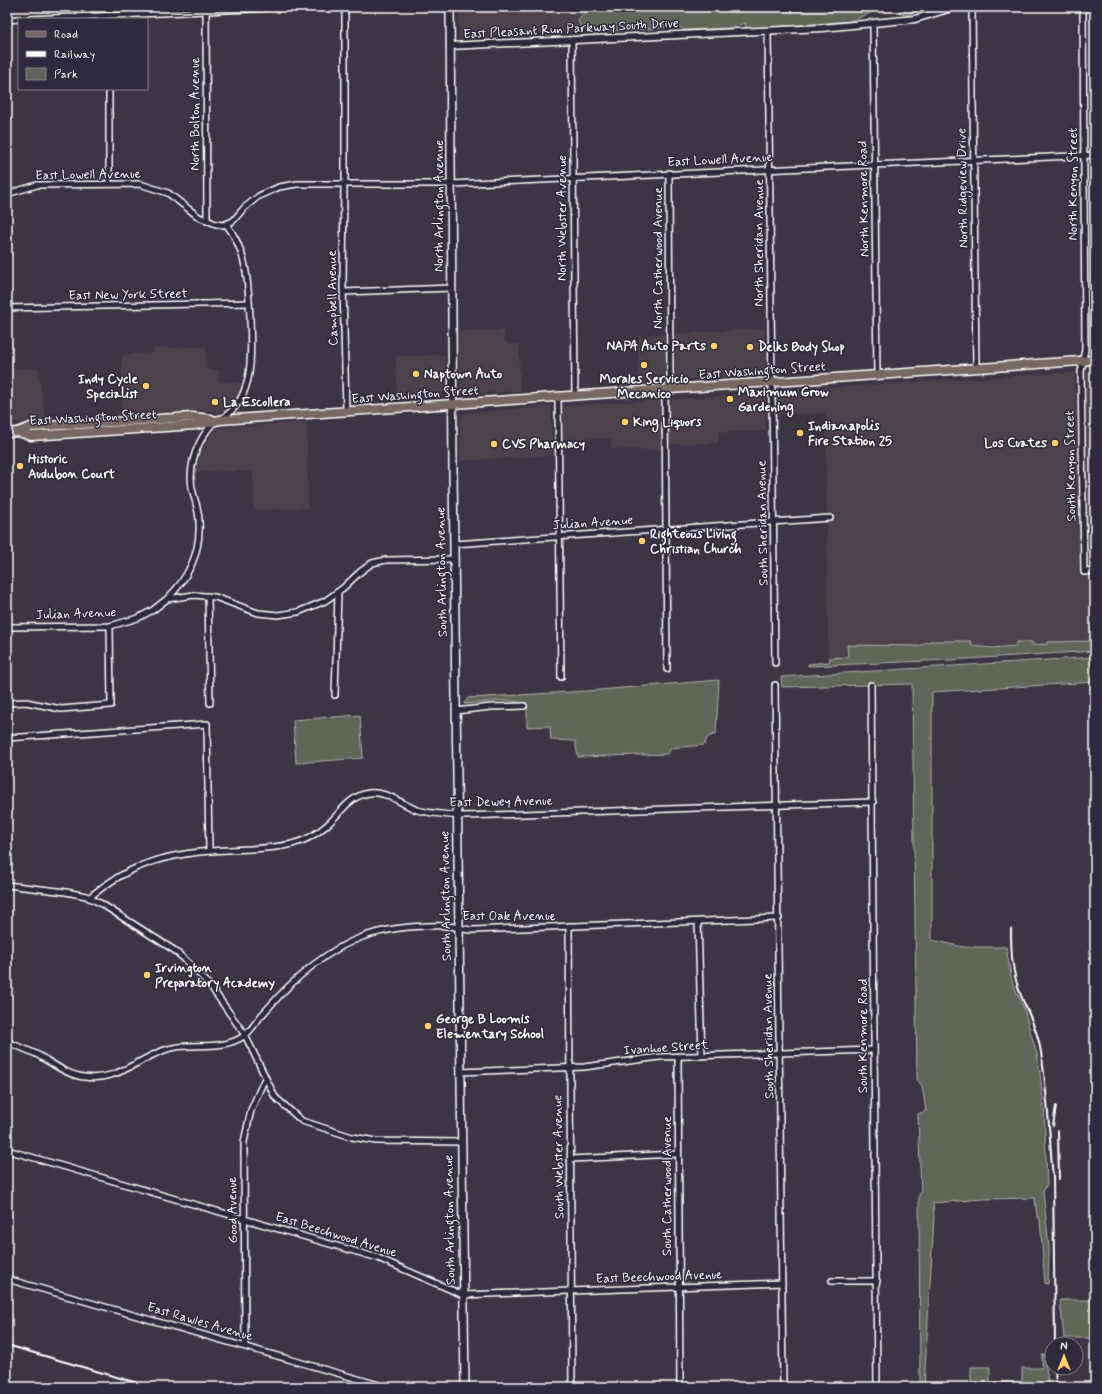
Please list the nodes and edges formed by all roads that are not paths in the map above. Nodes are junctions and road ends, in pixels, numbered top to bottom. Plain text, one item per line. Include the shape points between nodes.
1 (293, 7) edge
2 (345, 7) edge
3 (450, 7) edge
4 (955, 7) edge
5 (972, 7) edge
6 (1083, 7) edge
7 (206, 9) edge
8 (108, 17) edge
9 (68, 18) edge
10 (18, 19) edge
11 (7, 20) edge
12 (873, 24) junction
13 (768, 31) junction
14 (572, 40) junction
15 (450, 46) junction
16 (108, 90) edge
17 (1084, 155) junction
18 (1095, 155) edge
19 (974, 160) junction
20 (874, 163) junction
21 (770, 169) junction
22 (7, 172) edge
23 (669, 173) junction
24 (572, 178) junction
25 (108, 184) junction
26 (345, 184) junction
27 (451, 184) junction
28 (7, 194) edge
29 (207, 221) junction
30 (226, 224) junction
31 (452, 288) junction
32 (344, 292) junction
33 (249, 303) junction
34 (7, 308) edge
35 (1083, 360) junction
36 (1095, 360) edge
37 (976, 368) junction
38 (877, 375) junction
39 (772, 383) junction
40 (667, 390) junction
41 (574, 396) junction
42 (558, 397) junction
43 (453, 404) junction
44 (346, 411) junction
45 (218, 420) junction
46 (7, 433) edge
47 (830, 518) dead end
48 (774, 522) junction
49 (666, 530) junction
50 (559, 537) junction
51 (454, 544) junction
52 (454, 559) junction
53 (1095, 571) edge
54 (338, 592) junction
55 (208, 596) junction
56 (167, 599) junction
57 (110, 626) junction
58 (7, 627) edge
59 (775, 663) dead end
60 (667, 669) dead end
61 (560, 676) dead end
62 (775, 685) dead end
63 (871, 685) dead end
64 (336, 695) dead end
65 (7, 703) edge
66 (210, 703) dead end
67 (524, 706) dead end
68 (456, 711) junction
69 (7, 738) edge
70 (873, 802) junction
71 (777, 805) junction
72 (457, 816) junction
73 (209, 851) junction
74 (7, 885) edge
75 (89, 898) junction
76 (779, 918) junction
77 (698, 922) junction
78 (569, 926) junction
79 (459, 928) junction
80 (245, 1035) junction
81 (7, 1042) edge
82 (874, 1050) junction
83 (780, 1052) junction
84 (702, 1056) junction
85 (678, 1057) junction
86 (569, 1068) junction
87 (460, 1072) junction
88 (265, 1078) junction
89 (461, 1142) junction
90 (7, 1150) edge
91 (677, 1154) junction
92 (570, 1159) junction
93 (245, 1220) junction
94 (7, 1279) edge
95 (832, 1281) dead end
96 (877, 1281) junction
97 (782, 1283) junction
98 (679, 1287) junction
99 (571, 1291) junction
100 (463, 1295) junction
101 (245, 1346) junction
102 (386, 1387) edge
103 (465, 1387) edge
104 (572, 1387) edge
105 (680, 1387) edge
106 (783, 1387) edge
107 (878, 1387) edge

1 - 7 street
2 - 26 street, Campbell Avenue
3 - 15 main road, North Arlington Avenue
4 - 12 street, East Pleasant Run Parkway South Drive via 915,19
5 - 19 street, North Ridgeview Drive
6 - 17 street, North Kenyon Street
7 - 8 street
7 - 29 street, North Bolton Avenue
8 - 9 street
10 - 11 street
12 - 13 street, East Pleasant Run Parkway South Drive
12 - 20 street, North Kenmore Road
13 - 14 street, East Pleasant Run Parkway South Drive
13 - 21 street, North Sheridan Avenue
14 - 15 street, East Pleasant Run Parkway South Drive
14 - 24 street, North Webster Avenue
15 - 27 main road, North Arlington Avenue
16 - 25 street
17 - 18 street, East Lowell Avenue
17 - 19 street, East Lowell Avenue
17 - 35 street, North Kenyon Street
19 - 20 street, East Lowell Avenue
19 - 37 street, North Ridgeview Drive
20 - 21 street, East Lowell Avenue
20 - 38 street, North Kenmore Road
21 - 23 street, East Lowell Avenue
21 - 39 street, North Sheridan Avenue
22 - 28 street
23 - 24 street, East Lowell Avenue
23 - 40 street, North Catherwood Avenue via 670,382
24 - 27 street, East Lowell Avenue
24 - 41 street, North Webster Avenue
25 - 28 street, East Lowell Avenue via 38,185
25 - 29 street, East Lowell Avenue via 137,184 157,188 170,194
26 - 27 street, East Lowell Avenue
26 - 30 street, East Lowell Avenue via 303,184 279,188 254,199 233,221
26 - 32 street, Campbell Avenue
27 - 31 main road, North Arlington Avenue
29 - 30 street via 217,225
30 - 33 street via 244,258 248,275
31 - 32 street
31 - 43 main road, North Arlington Avenue
32 - 44 street, Campbell Avenue
33 - 34 street, East New York Street
33 - 45 street via 250,373 238,402 228,414
35 - 36 main road, East Washington Street
35 - 37 main road, East Washington Street
35 - 53 street, South Kenyon Street via 1081,372 1084,572
37 - 38 main road, East Washington Street
38 - 39 main road, East Washington Street
39 - 40 main road, East Washington Street
39 - 48 street, South Sheridan Avenue
40 - 41 main road, East Washington Street
40 - 49 street
41 - 42 main road, East Washington Street
42 - 43 main road, East Washington Street
42 - 50 street
43 - 44 main road, East Washington Street
43 - 51 main road, South Arlington Avenue
44 - 45 main road, East Washington Street
45 - 46 main road, East Washington Street via 195,425 31,436 18,432
45 - 56 street via 208,429 192,465 192,483 199,520 197,550 185,579
47 - 48 street, Julian Avenue
48 - 49 street, Julian Avenue
48 - 59 street, South Sheridan Avenue
49 - 50 street, Julian Avenue
49 - 60 street
50 - 51 street, Julian Avenue
50 - 61 street
51 - 52 main road, South Arlington Avenue
52 - 54 street, Julian Avenue via 378,562 360,572
52 - 68 main road, South Arlington Avenue
54 - 55 street, Julian Avenue via 309,609 278,615 247,610
54 - 64 street
55 - 56 street, Julian Avenue via 194,595
55 - 66 street
56 - 57 street, Julian Avenue via 138,618
57 - 58 street, Julian Avenue
57 - 65 street via 111,705 61,709 26,702
62 - 71 street, South Sheridan Avenue
63 - 70 street, South Kenmore Road
67 - 68 street
68 - 72 main road, South Arlington Avenue
69 - 73 street via 208,724
70 - 71 street, East Dewey Avenue
70 - 82 street, South Kenmore Road
71 - 72 street, East Dewey Avenue
71 - 76 street, South Sheridan Avenue
72 - 73 street, East Dewey Avenue via 424,812 388,796 368,794 350,801 323,828 295,843 275,848
72 - 79 main road, South Arlington Avenue
73 - 75 street, East Dewey Avenue via 150,861 122,874
74 - 75 street via 69,892
75 - 80 street via 162,942 185,960 211,987
76 - 77 street, East Oak Avenue
76 - 83 street, South Sheridan Avenue
77 - 78 street, East Oak Avenue
77 - 84 street
78 - 79 street, East Oak Avenue via 472,930
78 - 86 street, South Webster Avenue
79 - 80 street, East Oak Avenue via 395,928 359,937 324,958 296,980
79 - 87 main road, South Arlington Avenue
80 - 81 street, East Oak Avenue via 222,1044 160,1051 117,1074 100,1078 72,1074 36,1054
80 - 88 street
82 - 83 street, Ivanhoe Street
82 - 96 street, South Kenmore Road
83 - 84 street, Ivanhoe Street
83 - 97 street, South Sheridan Avenue
84 - 85 street, Ivanhoe Street
85 - 86 street, Ivanhoe Street via 643,1058
85 - 91 street, South Catherwood Avenue
86 - 87 street, Ivanhoe Street
86 - 92 street, South Webster Avenue
87 - 89 main road, South Arlington Avenue
88 - 89 street via 277,1100 307,1123 352,1137 376,1141
88 - 93 street, Good Avenue via 251,1110 244,1136
89 - 100 main road, South Arlington Avenue
90 - 93 street, East Beechwood Avenue
91 - 92 street
91 - 98 street, South Catherwood Avenue
92 - 99 street, South Webster Avenue
93 - 100 street, East Beechwood Avenue via 378,1258
93 - 101 street, Good Avenue
94 - 101 street, East Rawles Avenue
95 - 96 street
96 - 107 street, South Kenmore Road
97 - 98 street, East Beechwood Avenue
97 - 106 street, South Sheridan Avenue
98 - 99 street, East Beechwood Avenue
98 - 105 street, South Catherwood Avenue
99 - 100 street, East Beechwood Avenue
99 - 104 street, South Webster Avenue
100 - 103 main road, South Arlington Avenue
101 - 102 street, East Rawles Avenue

